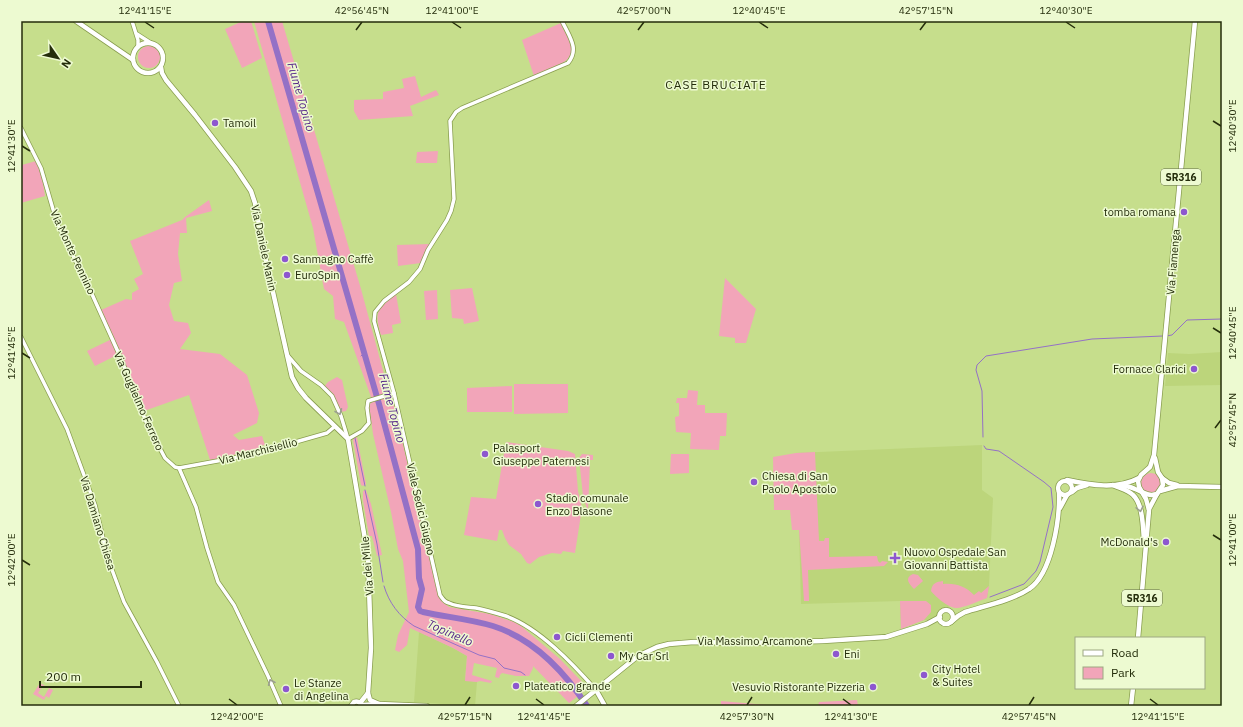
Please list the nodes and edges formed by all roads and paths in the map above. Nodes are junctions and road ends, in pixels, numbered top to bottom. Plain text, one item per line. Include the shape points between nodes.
1 (76, 21) edge
2 (132, 21) edge
3 (562, 21) edge
4 (1195, 21) edge
5 (136, 34) junction
6 (151, 43) junction
7 (137, 48) junction
8 (123, 52) junction
9 (133, 60) junction
10 (161, 67) junction
11 (154, 72) junction
12 (166, 80) junction
13 (21, 128) edge
14 (99, 309) joint
15 (21, 337) edge
16 (287, 354) junction
17 (394, 393) junction
18 (334, 427) junction
19 (348, 439) junction
20 (1154, 455) junction
21 (179, 468) junction
22 (1144, 472) junction
23 (1158, 472) junction
24 (1139, 478) junction
25 (1162, 478) junction
26 (1066, 480) junction
27 (1088, 485) junction
28 (1113, 485) junction
29 (1120, 485) junction
30 (1178, 486) junction
31 (1222, 487) edge
32 (1059, 492) junction
33 (1143, 492) junction
34 (1158, 493) junction
35 (1069, 494) junction
36 (1060, 509) junction
37 (1149, 510) junction
38 (1145, 559) junction
39 (951, 612) junction
40 (965, 612) junction
41 (940, 617) junction
42 (951, 622) junction
43 (927, 624) junction
44 (944, 624) junction
45 (1138, 637) edge
46 (1133, 689) edge
47 (596, 690) junction
48 (368, 693) junction
49 (379, 704) junction
50 (350, 705) edge
51 (361, 705) edge
52 (179, 706) edge
53 (281, 706) edge
54 (427, 706) edge
55 (576, 706) edge
56 (605, 706) edge
57 (1131, 706) edge

1 - 8 main road, Via Daniele Manin
2 - 5 street
3 - 17 street, Viale Sedici Giugno via 574,49 568,63 462,108 450,121 454,199 451,211 420,269 375,312 374,321
4 - 20 main road, Via Fiamenga / SR316
5 - 6 street, Via Daniele Manin
5 - 7 street via 139,43
6 - 7 main road via 144,43
6 - 10 main road, Via Daniele Manin via 163,52
7 - 8 main road
7 - 9 main road
8 - 9 main road, Via Daniele Manin
9 - 11 main road, Via Daniele Manin via 141,71
10 - 11 main road
10 - 12 main road, Via Daniele Manin
11 - 12 main road, Via Daniele Manin
12 - 16 main road, Via Daniele Manin via 251,191
13 - 14 street, Via Monte Pennino via 41,168 58,223
14 - 21 street, Via Guglielmo Ferrero via 147,424 162,453 169,462
15 - 52 street, Via Damiano Chiesa via 67,429 95,505 108,559 124,602
16 - 18 main road, Via Daniele Manin via 292,377 298,388
16 -> 19 street via 335,401
17 - 19 street via 368,401 368,425
17 - 47 street, Viale Sedici Giugno via 443,600 453,605 507,617 524,625 557,650
18 - 19 main road, Via Daniele Manin
18 - 21 street, Via Marchisiellio via 327,433 250,455
19 - 48 main road, Via dei Mille via 368,557 371,648
20 - 22 main road, Via Fiamenga / SR316 via 1150,467
20 - 23 main road, Via Fiamenga / SR316
53 -> 21 street, Via Guglielmo Ferrero via 231,600 218,582 196,507
22 - 23 main road
22 - 24 main road, Via Fiamenga / SR316
23 - 25 main road, Via Fiamenga / SR316
24 - 29 main road
24 - 33 main road, SR316 via 1139,487
25 - 30 main road
25 - 34 main road, SR316 via 1163,485
26 - 27 main road
26 - 32 main road via 1058,484
26 - 35 main road via 1072,484
27 - 28 main road
27 - 35 main road
28 - 29 main road
28 -> 38 main road via 1130,492 1138,501
29 - 33 main road
30 - 31 main road
30 - 34 main road
32 - 35 main road via 1063,495
32 - 36 main road, Via Massimo Arcamone
33 - 34 main road via 1150,495
33 - 37 main road, SR316
34 - 37 main road, SR316
35 - 36 main road, Via Massimo Arcamone
36 - 40 main road, Via Massimo Arcamone via 1047,564 1030,589
37 - 38 main road, SR316
38 - 45 main road, SR316
39 - 40 main road, Via Massimo Arcamone
39 - 41 main road, Via Massimo Arcamone via 944,611
39 - 42 main road
40 - 42 main road, Via Massimo Arcamone
41 - 43 main road, Via Massimo Arcamone
41 - 44 main road
42 - 44 main road, Via Massimo Arcamone
43 - 44 main road, Via Massimo Arcamone
43 - 47 main road, Via Massimo Arcamone via 886,637 822,641 674,643 656,647 638,656
46 - 57 main road
47 - 55 main road, Via Massimo Arcamone
47 - 56 main road, Viale Sedici Giugno
48 - 49 main road via 370,700
48 - 51 main road
49 - 51 main road
49 - 54 main road
50 - 51 main road via 355,702

